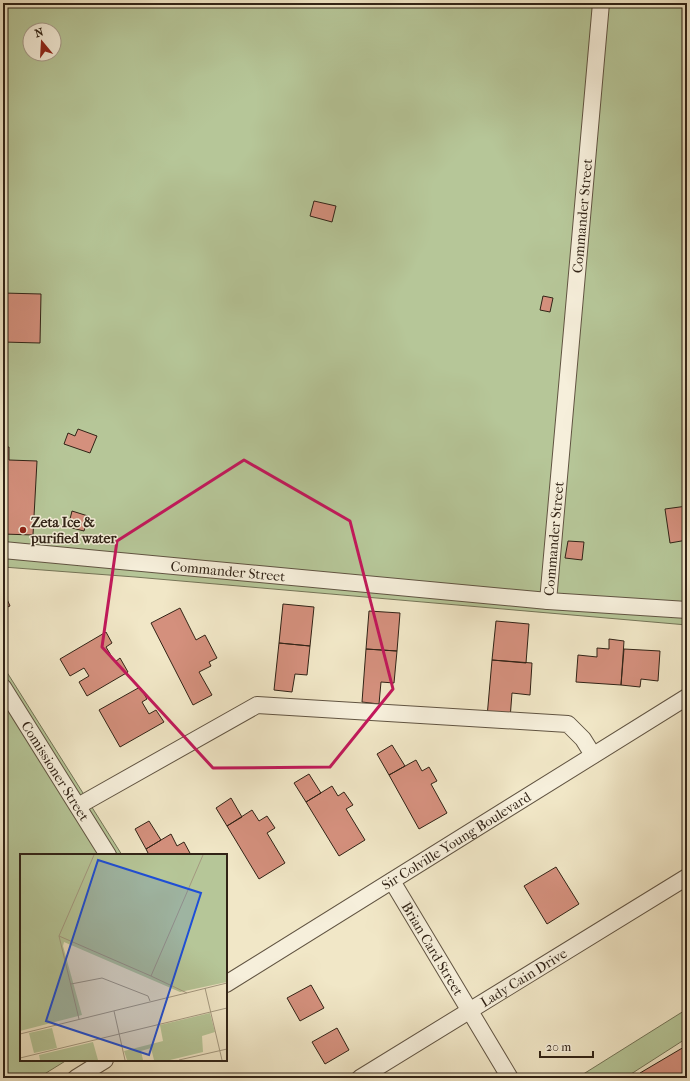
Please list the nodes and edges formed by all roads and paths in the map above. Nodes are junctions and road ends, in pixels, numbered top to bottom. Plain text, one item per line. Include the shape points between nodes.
1 (601, 3) edge
2 (3, 550) edge
3 (548, 602) junction
4 (687, 610) edge
5 (3, 687) edge
6 (687, 697) edge
7 (593, 755) junction
8 (78, 806) junction
9 (107, 854) edge
10 (687, 877) edge
11 (392, 881) junction
12 (227, 983) edge
13 (469, 1010) junction
14 (103, 1061) edge
15 (76, 1078) edge
16 (360, 1078) edge
17 (510, 1078) edge

1 - 3 street, Commander Street
2 - 3 street, Commander Street
3 - 4 street
5 - 8 street, Comissioner Street
6 - 7 street, Sir Colville Young Boulevard
7 - 8 street via 583,739 568,724 257,704
7 - 11 street, Sir Colville Young Boulevard
8 - 9 street, Comissioner Street
10 - 13 street, Lady Cain Drive
11 - 12 street, Sir Colville Young Boulevard
11 - 13 street, Brian Card Street
13 - 16 street, Lady Cain Drive
13 - 17 street, Brian Card Street
14 - 15 street

